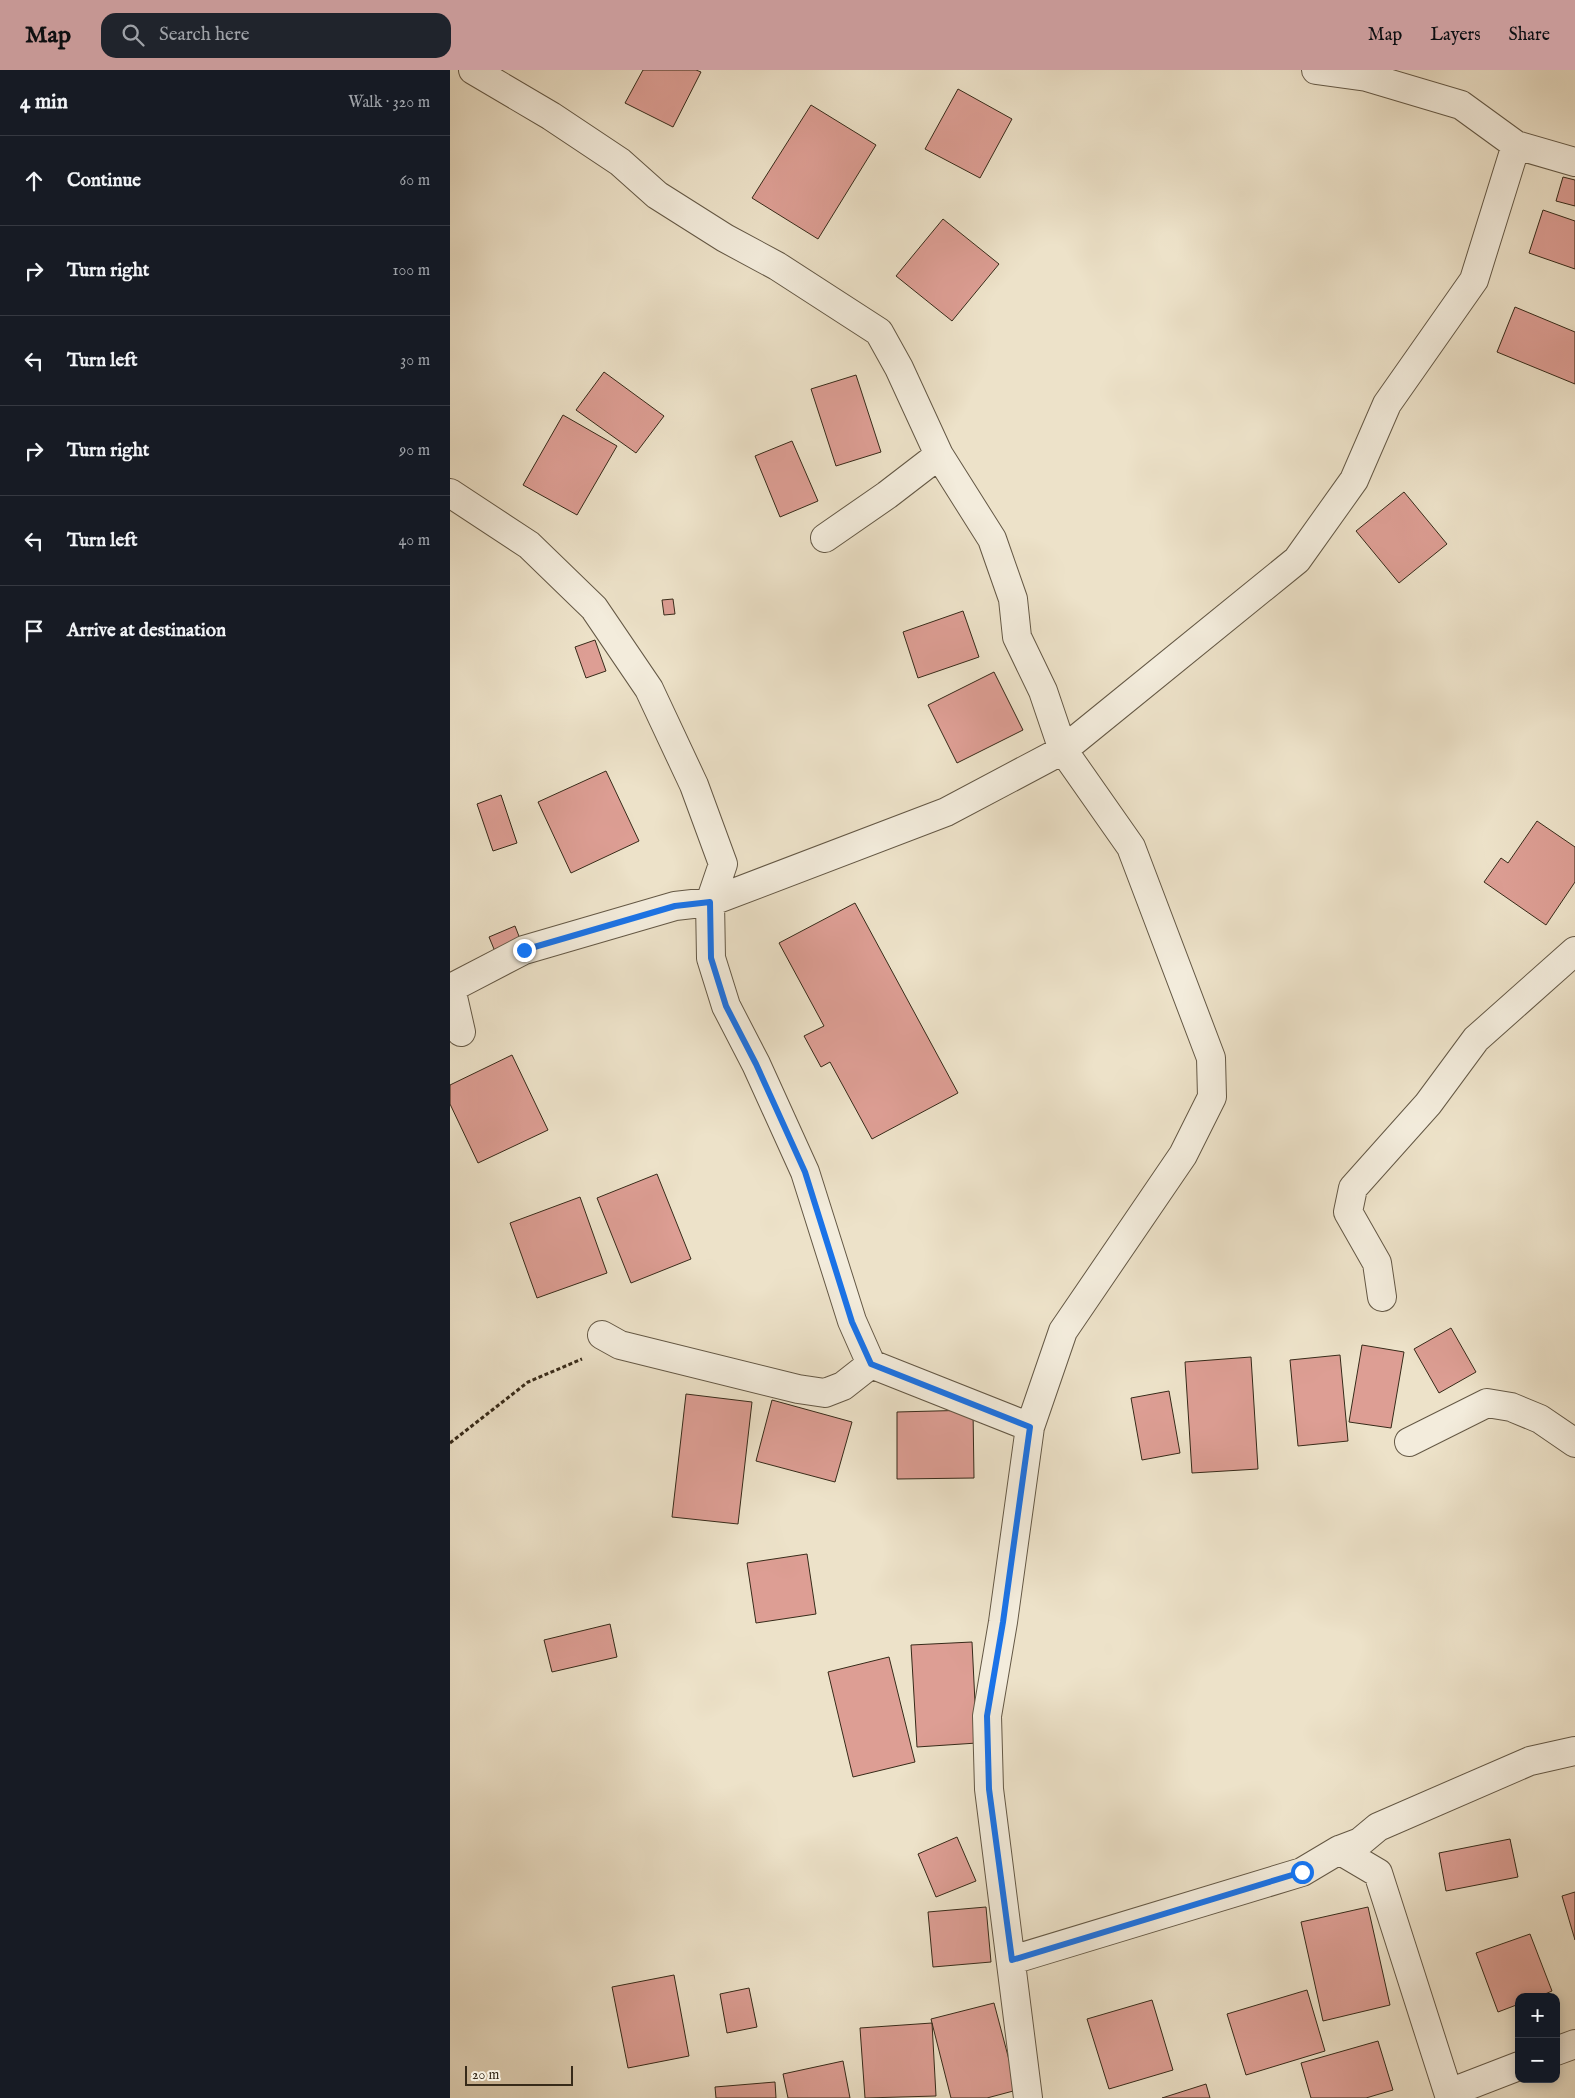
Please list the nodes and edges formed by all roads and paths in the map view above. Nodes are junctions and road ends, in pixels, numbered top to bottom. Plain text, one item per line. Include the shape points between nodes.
1 (473, 70) edge
2 (1316, 70) edge
3 (1516, 145) junction
4 (1575, 162) edge
5 (940, 456) junction
6 (450, 493) edge
7 (825, 538) dead end
8 (1063, 750) junction
9 (710, 902) junction
10 (1575, 951) edge
11 (461, 1032) dead end
12 (1382, 1297) dead end
13 (611, 1340) joint
14 (871, 1364) junction
15 (1030, 1427) junction
16 (1409, 1442) dead end
17 (450, 1443) edge
18 (1575, 1443) edge
19 (1575, 1751) edge
20 (1339, 1850) junction
21 (1012, 1960) junction
22 (1575, 2044) edge
23 (1560, 2050) edge
24 (1515, 2068) edge
25 (1449, 2096) edge
26 (1028, 2098) edge

1 - 5 street via 612,157 657,195 777,266 879,332
2 - 3 street via 1367,77 1461,105
3 - 4 street
3 - 8 street via 1474,280 1387,404 1354,480 1297,560
5 - 7 street
5 - 8 street via 992,539 1013,599 1017,638 1043,691
6 - 9 street via 529,545 594,608 649,689 694,785 723,864
8 - 9 street via 946,812
8 - 15 street via 1131,847 1211,1058 1212,1097 1183,1155 1063,1331
9 - 11 street via 675,906 524,950 451,988
9 - 14 street via 711,958 726,1006 805,1172 852,1322
10 - 12 street via 1476,1039 1428,1104 1353,1188 1348,1212 1377,1263
13 - 14 street via 798,1390 825,1393 843,1386
13 - 17 path via 528,1382
14 - 15 street
15 - 21 street via 987,1716 989,1789
16 - 18 street via 1487,1403 1511,1407 1540,1419
19 - 20 street via 1521,1765 1378,1827 1360,1842
20 - 21 street via 1302,1872
20 - 25 street via 1378,1873
21 - 26 street
22 - 23 street
24 - 25 street

